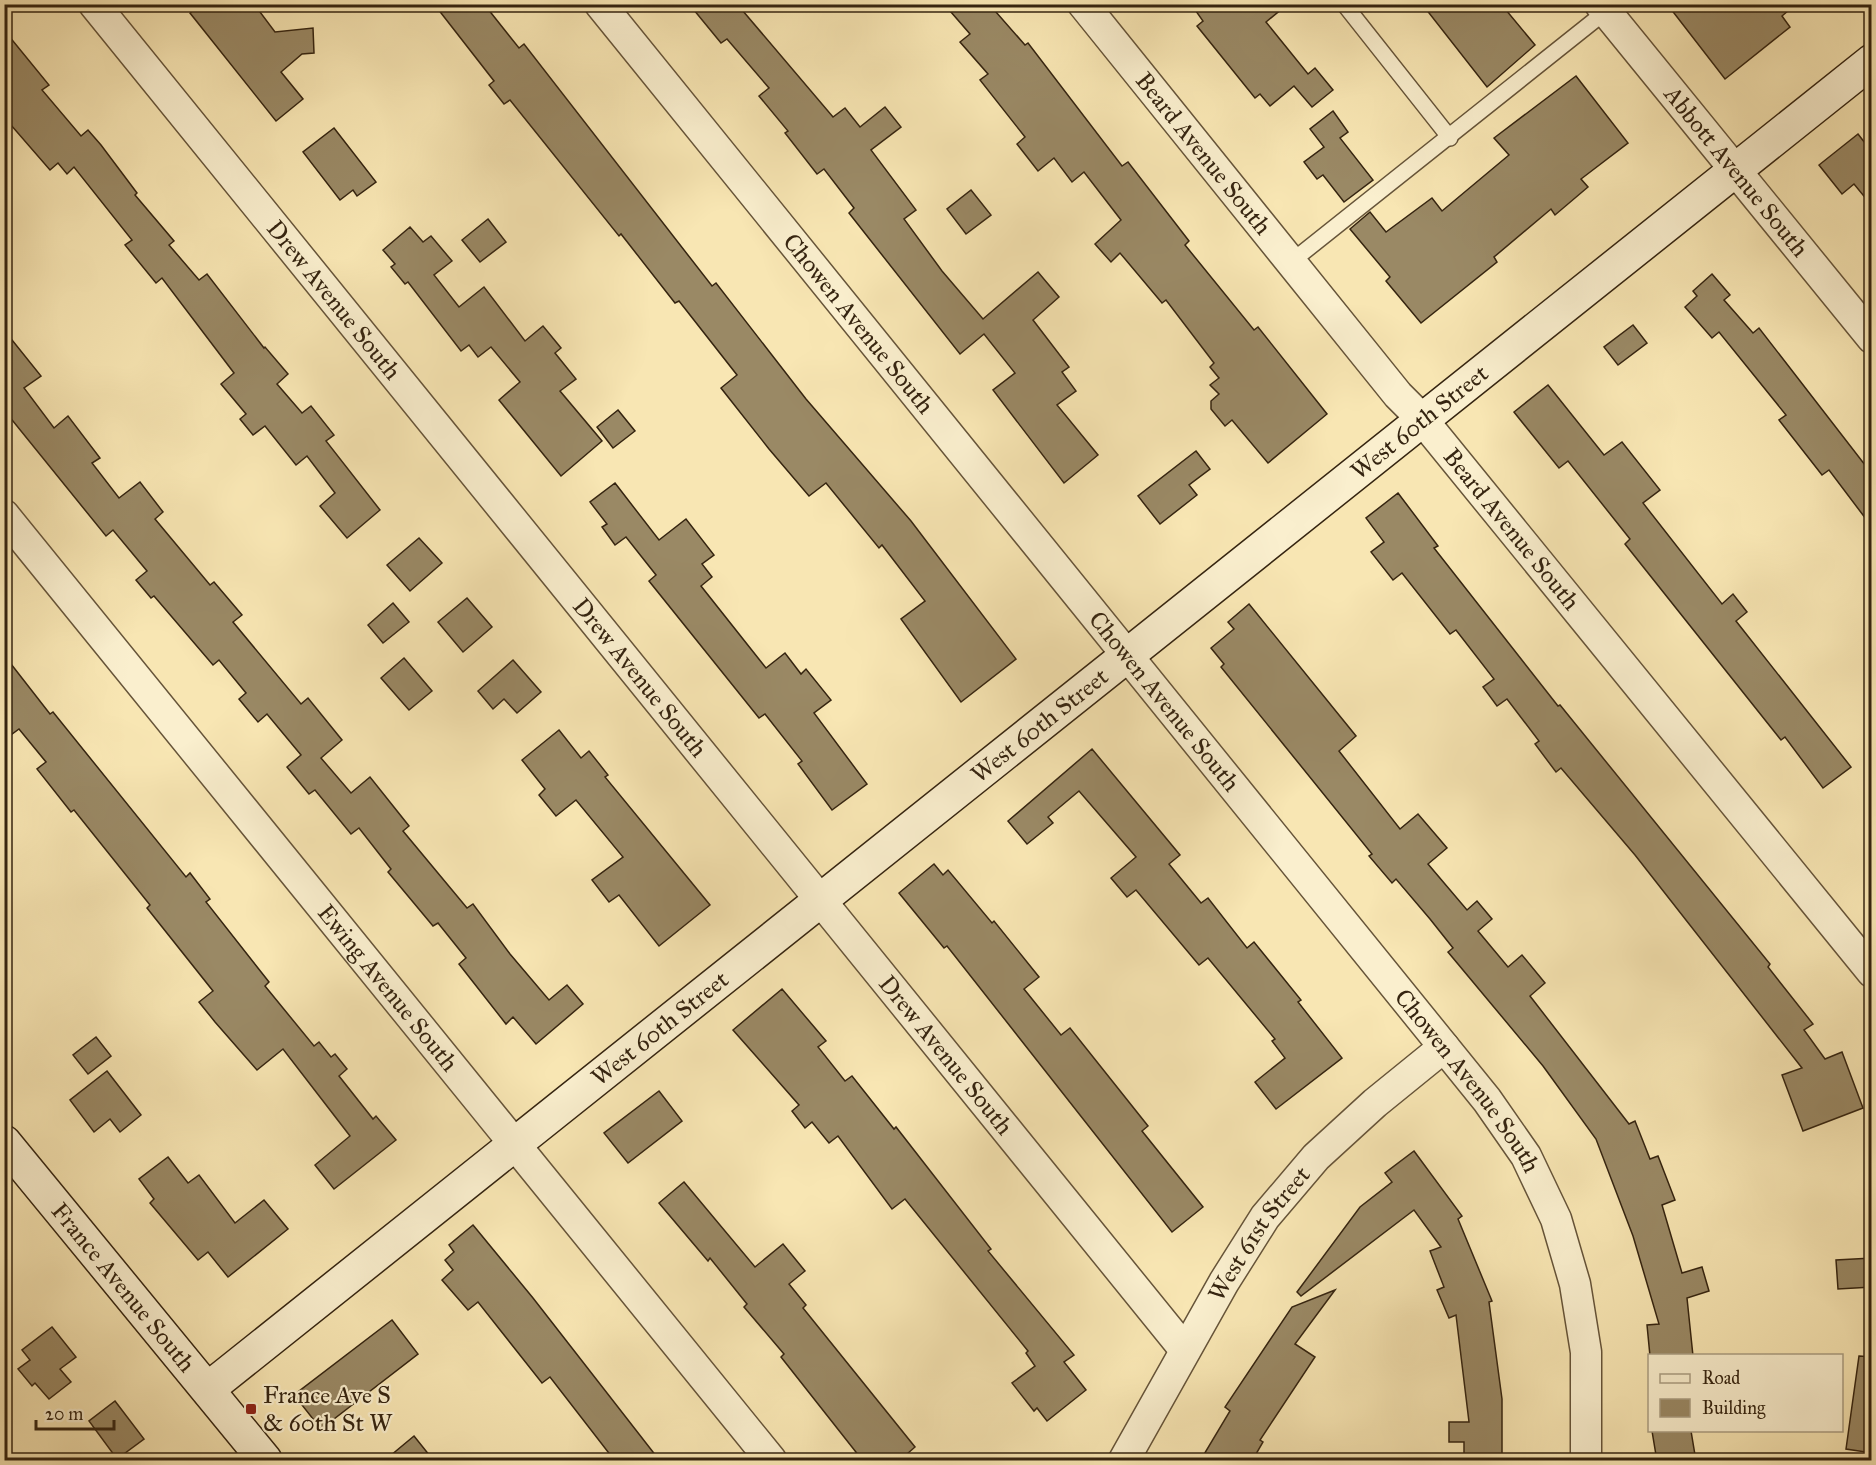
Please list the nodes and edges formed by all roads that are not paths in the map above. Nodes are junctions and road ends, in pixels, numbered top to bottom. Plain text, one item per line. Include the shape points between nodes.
1 (94, 4) edge
2 (600, 4) edge
3 (1083, 4) edge
4 (1344, 4) edge
5 (1607, 7) edge
6 (1872, 61) edge
7 (1450, 138) junction
8 (1735, 170) junction
9 (1291, 262) junction
10 (1872, 338) edge
11 (1421, 418) junction
12 (4, 515) edge
13 (1127, 656) junction
14 (820, 900) junction
15 (1872, 972) edge
16 (1444, 1047) junction
17 (4, 1142) edge
18 (515, 1144) junction
19 (1185, 1350) junction
20 (208, 1389) junction
21 (266, 1461) edge
22 (771, 1461) edge
23 (1125, 1461) edge
24 (1586, 1461) edge

1 - 14 street, Drew Avenue South
2 - 13 street, Chowen Avenue South
3 - 9 street, Beard Avenue South
4 - 7 lane
5 - 7 lane
5 - 8 street, Abbott Avenue South
6 - 8 street, West 60th Street
7 - 9 lane
8 - 10 street, Abbott Avenue South
8 - 11 street, West 60th Street
9 - 11 street, Beard Avenue South
11 - 13 street, West 60th Street
11 - 15 street, Beard Avenue South
12 - 18 street, Ewing Avenue South
13 - 14 street, West 60th Street
13 - 16 street, Chowen Avenue South
14 - 18 street, West 60th Street
14 - 19 street, Drew Avenue South
16 - 19 street, West 61st Street via 1375,1103 1309,1166 1265,1217
16 - 24 street, Chowen Avenue South via 1526,1156 1556,1219 1575,1284 1586,1352
17 - 20 street, France Avenue South
18 - 20 street, West 60th Street
18 - 22 street, Ewing Avenue South
19 - 23 street, West 61st Street
20 - 21 street, France Avenue South

